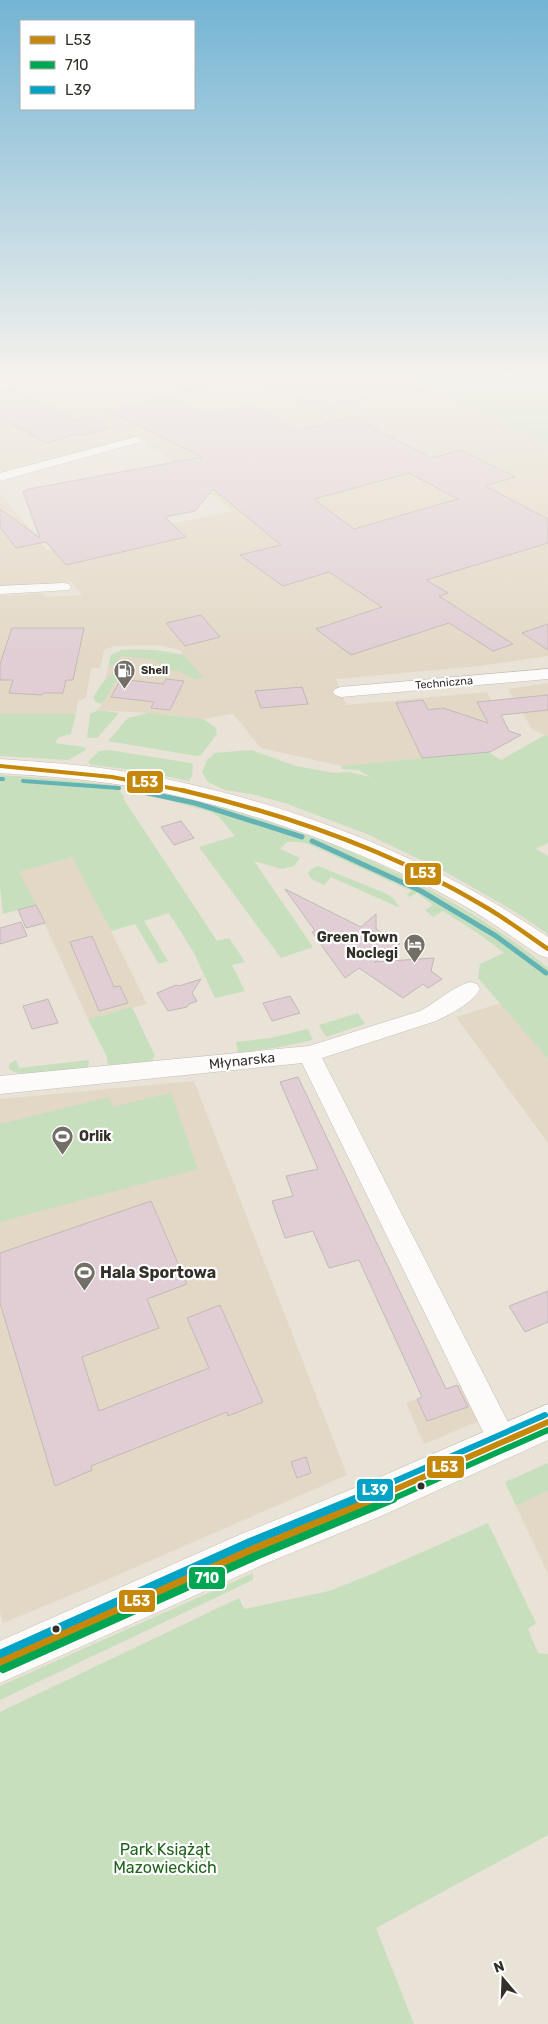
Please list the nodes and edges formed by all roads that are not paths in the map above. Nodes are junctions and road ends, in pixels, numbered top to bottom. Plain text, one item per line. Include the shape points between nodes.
1 (31, 468) edge
2 (0, 477) edge
3 (64, 587) dead end
4 (0, 590) edge
5 (548, 674) edge
6 (341, 692) dead end
7 (0, 766) edge
8 (548, 949) edge
9 (470, 989) dead end
10 (309, 1054) junction
11 (1, 1082) edge
12 (548, 1422) edge
13 (503, 1442) junction
14 (0, 1662) edge

1 - 2 street
3 - 4 street
5 - 6 street, Techniczna
7 - 8 main road via 128,779 209,796 275,816 370,850 437,881 495,912
9 - 10 street, Młynarska via 428,1016
10 - 11 street, Młynarska
10 - 13 street
12 - 13 main road
13 - 14 main road

